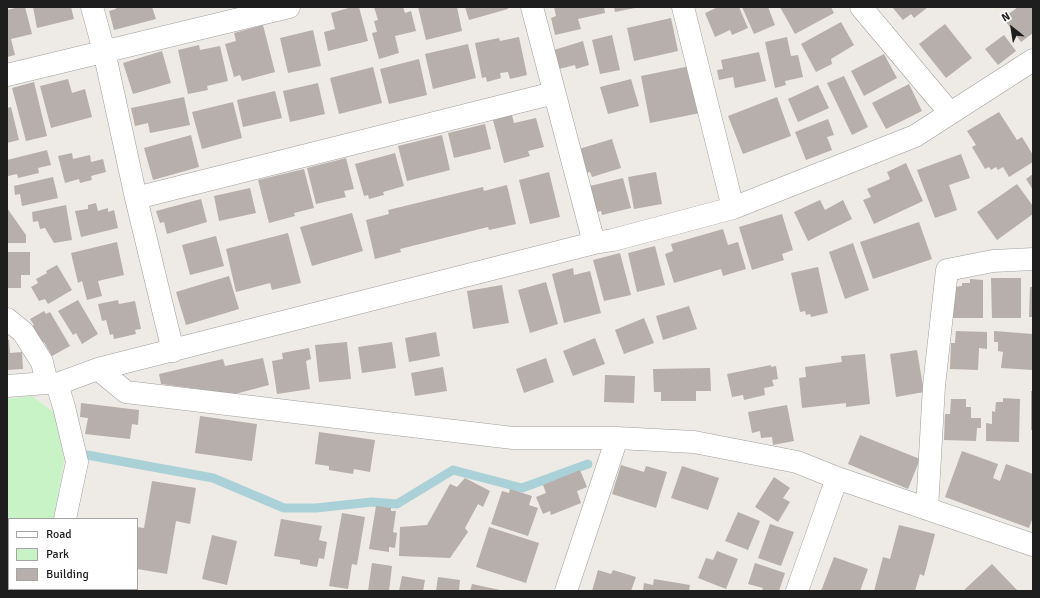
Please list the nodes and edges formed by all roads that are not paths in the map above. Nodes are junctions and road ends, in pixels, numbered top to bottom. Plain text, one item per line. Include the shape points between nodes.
1 (92, 7) edge
2 (289, 7) edge
3 (532, 7) edge
4 (683, 7) edge
5 (861, 7) edge
6 (104, 51) junction
7 (1033, 60) edge
8 (7, 75) edge
9 (554, 93) junction
10 (950, 113) junction
11 (136, 198) junction
12 (734, 208) junction
13 (594, 243) junction
14 (1033, 259) edge
15 (7, 319) edge
16 (174, 351) junction
17 (98, 370) junction
18 (52, 383) junction
19 (7, 386) edge
20 (617, 438) junction
21 (837, 478) junction
22 (927, 509) junction
23 (65, 518) edge
24 (1033, 545) edge
25 (566, 591) edge
26 (797, 591) edge

1 - 6 street
2 - 6 street
3 - 9 street
4 - 12 street
5 - 10 street
6 - 8 street
6 - 11 street
7 - 10 street
9 - 11 street
9 - 13 street
10 - 12 street via 915,136
11 - 16 street
12 - 13 street
13 - 16 street
14 - 22 street via 993,261 947,270 934,386
15 - 18 street via 23,332
16 - 17 street
17 - 18 street
17 - 20 street via 126,392 514,438
18 - 19 street
18 - 23 street via 64,406 77,462
20 - 21 street via 694,442 797,462
20 - 25 street
21 - 22 street
21 - 26 street
22 - 24 street

